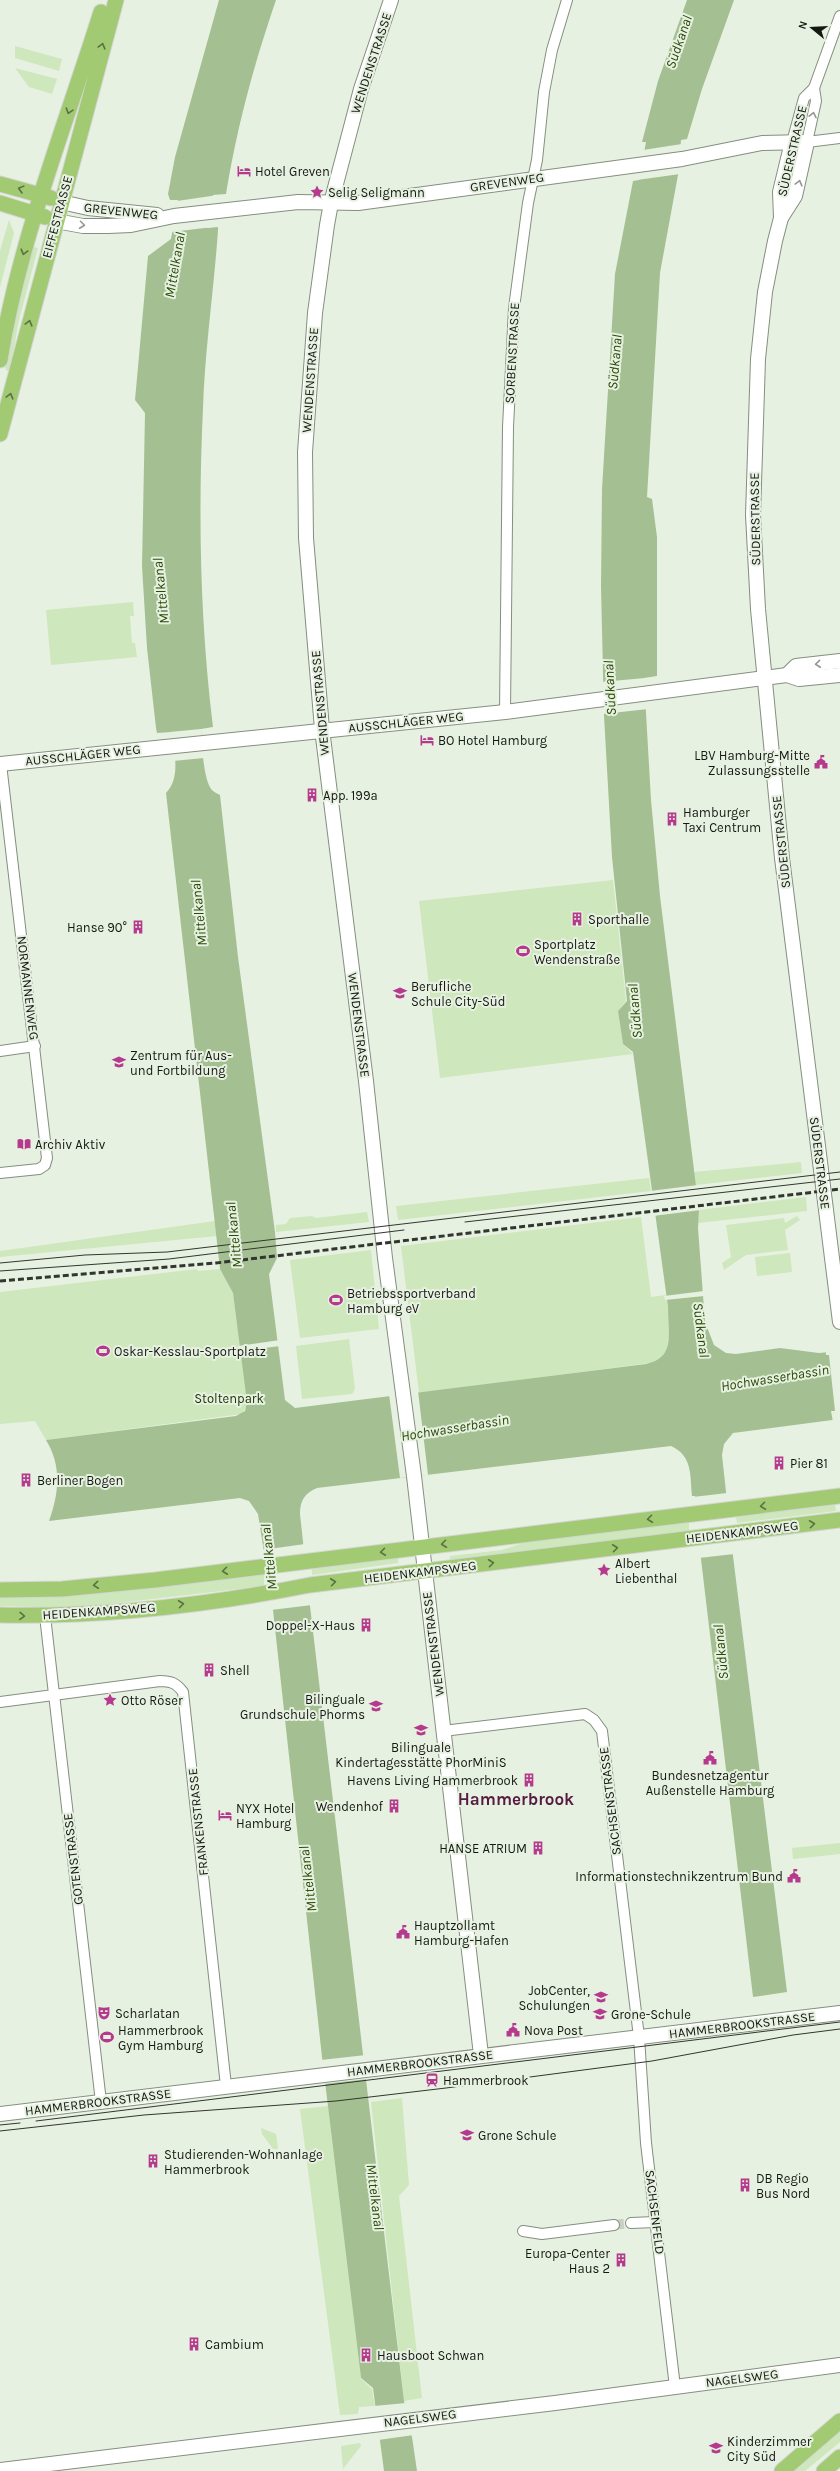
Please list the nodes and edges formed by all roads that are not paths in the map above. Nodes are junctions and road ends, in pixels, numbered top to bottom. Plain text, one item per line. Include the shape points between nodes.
1 (105, 0) edge
2 (116, 0) edge
3 (391, 0) edge
4 (567, 0) edge
5 (840, 16) edge
6 (814, 88) junction
7 (840, 138) edge
8 (792, 142) junction
9 (807, 142) junction
10 (533, 178) junction
11 (0, 184) edge
12 (42, 196) junction
13 (61, 202) junction
14 (0, 203) edge
15 (331, 203) junction
16 (36, 215) junction
17 (174, 216) junction
18 (781, 218) junction
19 (56, 221) junction
20 (0, 360) edge
21 (0, 434) edge
22 (840, 661) edge
23 (787, 675) junction
24 (840, 675) edge
25 (764, 678) junction
26 (504, 712) junction
27 (322, 729) junction
28 (1, 764) edge
29 (35, 1046) junction
30 (0, 1051) edge
31 (0, 1173) edge
32 (840, 1322) edge
33 (840, 1496) edge
34 (840, 1520) edge
35 (422, 1547) junction
36 (424, 1571) junction
37 (0, 1590) edge
38 (0, 1615) edge
39 (45, 1616) junction
40 (54, 1695) junction
41 (0, 1702) edge
42 (443, 1731) junction
43 (840, 2013) edge
44 (638, 2037) junction
45 (481, 2055) junction
46 (226, 2086) junction
47 (101, 2102) junction
48 (0, 2114) edge
49 (656, 2222) junction
50 (631, 2223) tunnel mouth
51 (614, 2225) tunnel mouth
52 (523, 2231) dead end
53 (840, 2365) edge
54 (675, 2387) junction
55 (840, 2421) edge
56 (840, 2457) edge
57 (0, 2470) edge
58 (782, 2471) edge
59 (824, 2471) edge

1 -> 12 main road, EIFFESTRASSE
13 -> 2 main road, EIFFESTRASSE
3 - 15 street, WENDENSTRASSE via 361,90
4 - 10 street, SORBENSTRASSE via 552,50
5 - 6 street, SÜDERSTRASSE
6 - 8 street, SÜDERSTRASSE via 804,98
9 -> 6 street, SÜDERSTRASSE via 816,101
7 - 9 street, GREVENWEG
8 - 9 street, GREVENWEG
8 - 10 street, GREVENWEG via 754,145 682,158
8 - 18 street, SÜDERSTRASSE via 780,192
18 -> 9 street, SÜDERSTRASSE via 795,196
10 - 15 street, GREVENWEG via 358,203
10 - 26 street, SORBENSTRASSE via 513,323 508,427
12 -> 11 main road, GREVENWEG
12 - 13 main road, GREVENWEG
12 - 16 main road, EIFFESTRASSE
13 - 17 street, GREVENWEG via 112,211
13 - 19 main road, EIFFESTRASSE
14 - 16 main road, GREVENWEG
15 - 17 street, GREVENWEG via 298,202
15 - 27 street, WENDENSTRASSE via 316,313 305,452 306,538
16 - 19 main road, GREVENWEG
16 -> 20 main road, EIFFESTRASSE via 16,284
19 -> 17 street, GREVENWEG via 83,226 108,226 131,225
18 - 25 street, SÜDERSTRASSE via 766,292 755,408 753,515
21 -> 19 main road, EIFFESTRASSE
22 -> 23 street, AUSSCHLÄGER WEG via 796,666
23 - 24 street, AUSSCHLÄGER WEG via 799,679
23 - 25 street, AUSSCHLÄGER WEG
25 - 26 street, AUSSCHLÄGER WEG
25 - 32 street, SÜDERSTRASSE via 782,858
26 - 27 street, AUSSCHLÄGER WEG
27 - 28 street, AUSSCHLÄGER WEG
27 - 35 street, WENDENSTRASSE
28 - 29 street, NORMANNENWEG
29 - 30 street
29 - 31 street, NORMANNENWEG via 46,1165 39,1169
33 -> 35 main road, HEIDENKAMPSWEG
36 -> 34 main road, HEIDENKAMPSWEG
35 - 36 street, WENDENSTRASSE
35 -> 37 main road, HEIDENKAMPSWEG via 62,1589
39 -> 36 main road, HEIDENKAMPSWEG via 145,1609
36 - 42 street, WENDENSTRASSE
38 -> 39 main road, HEIDENKAMPSWEG
39 - 40 street, GOTENSTRASSE
40 - 41 street, FRANKENSTRASSE
40 - 46 street, FRANKENSTRASSE via 170,1681 183,1692
40 - 47 street, GOTENSTRASSE
42 - 44 street, SACHSENSTRASSE via 585,1714 594,1720 602,1731
42 - 45 street, WENDENSTRASSE
43 - 44 street, HAMMERBROOKSTRASSE
44 - 45 street, HAMMERBROOKSTRASSE
44 - 49 street, SACHSENFELD via 646,2143
45 - 46 street, HAMMERBROOKSTRASSE
46 - 47 street, HAMMERBROOKSTRASSE
47 - 48 street, HAMMERBROOKSTRASSE
49 - 50 street
49 - 54 street, SACHSENFELD
51 - 52 street via 542,2234
53 - 54 street, NAGELSWEG
54 - 57 street, NAGELSWEG
55 - 58 main road
56 - 59 main road

